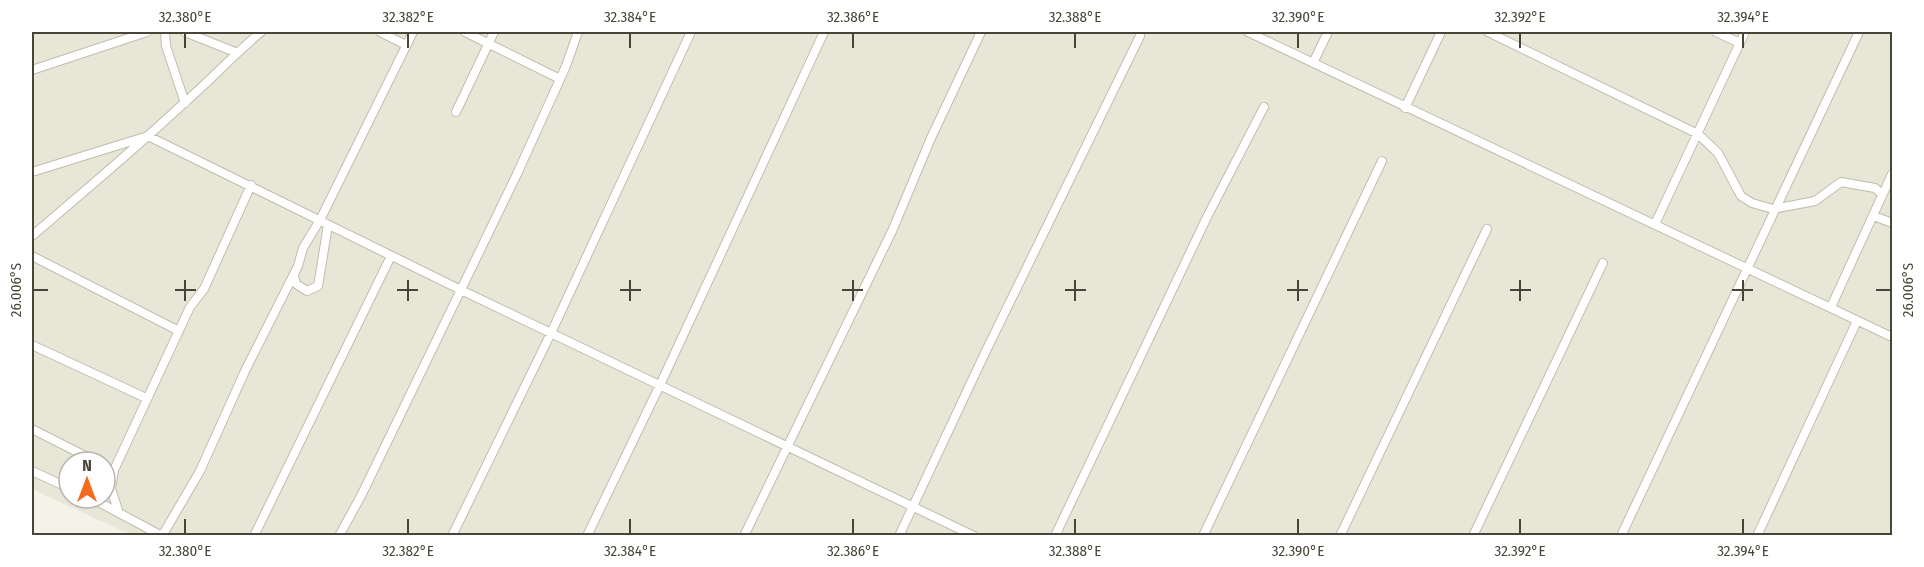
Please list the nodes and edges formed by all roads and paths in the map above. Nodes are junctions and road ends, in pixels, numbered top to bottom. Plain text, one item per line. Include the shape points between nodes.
1 (147, 32) edge
2 (165, 32) edge
3 (185, 32) edge
4 (261, 32) edge
5 (380, 32) edge
6 (413, 32) edge
7 (465, 32) edge
8 (494, 32) edge
9 (578, 32) edge
10 (691, 32) edge
11 (824, 32) edge
12 (981, 32) edge
13 (1248, 32) edge
14 (1328, 32) edge
15 (1441, 32) edge
16 (1488, 32) edge
17 (1716, 32) edge
18 (1746, 32) edge
19 (1859, 32) edge
20 (1140, 36) dead end
21 (489, 42) junction
22 (1740, 43) junction
23 (406, 45) junction
24 (235, 52) junction
25 (1313, 63) junction
26 (32, 70) edge
27 (560, 79) junction
28 (185, 102) junction
29 (1264, 107) dead end
30 (1405, 108) junction
31 (456, 112) dead end
32 (1698, 134) junction
33 (148, 136) junction
34 (1382, 161) dead end
35 (32, 172) edge
36 (1893, 174) edge
37 (250, 185) junction
38 (1882, 194) junction
39 (1773, 209) junction
40 (1874, 216) junction
41 (320, 220) junction
42 (1893, 223) edge
43 (1655, 224) junction
44 (328, 225) junction
45 (1487, 229) dead end
46 (32, 236) edge
47 (32, 256) edge
48 (391, 256) junction
49 (1603, 263) dead end
50 (1746, 268) junction
51 (294, 276) junction
52 (461, 290) junction
53 (1831, 307) junction
54 (1857, 321) junction
55 (179, 331) junction
56 (551, 333) junction
57 (1893, 337) edge
58 (32, 345) edge
59 (660, 386) junction
60 (146, 398) junction
61 (32, 429) edge
62 (788, 447) junction
63 (73, 450) edge
64 (117, 463) edge
65 (32, 471) edge
66 (57, 482) edge
67 (913, 506) junction
68 (117, 507) edge
69 (118, 510) joint
70 (254, 536) edge
71 (339, 536) edge
72 (452, 536) edge
73 (587, 536) edge
74 (744, 536) edge
75 (899, 536) edge
76 (974, 536) edge
77 (1055, 536) edge
78 (1203, 536) edge
79 (1340, 536) edge
80 (1473, 536) edge
81 (1621, 536) edge
82 (1757, 536) edge

1 - 26 street
2 - 28 street
3 - 24 street
4 - 24 street
5 - 23 street
6 - 23 street
7 - 21 street
8 - 21 street
9 - 27 street
10 - 56 street
11 - 59 street
12 - 62 street via 893,229
13 - 25 street
14 - 25 street
15 - 30 street
16 - 32 street
17 - 22 street
18 - 22 street
19 - 39 street
20 - 67 street
21 - 27 street
21 - 31 street
22 - 32 street
23 - 41 street
24 - 28 street
25 - 30 street
27 - 52 street
28 - 33 street
29 - 77 street via 1207,217
30 - 43 street
32 - 39 street via 1718,153 1746,201
32 - 43 street
33 - 35 street
33 - 37 street
33 - 46 street
34 - 78 street
36 - 38 street
37 - 41 street
37 - 55 street via 204,289
38 - 39 street via 1875,188 1841,182 1820,199
38 - 40 street
39 - 50 street
40 - 42 street
40 - 53 street
41 - 44 street
41 - 51 street via 303,248
43 - 50 street
44 - 48 street
44 - 51 street via 318,286 307,291 296,284
45 - 79 street
47 - 55 street
48 - 52 street
48 - 70 street
49 - 80 street
50 - 53 street
50 - 81 street
51 - 69 street via 244,371 200,471 162,536
52 - 56 street
52 - 71 street
53 - 54 street
54 - 57 street
54 - 82 street
55 - 60 street
56 - 59 street
56 - 72 street
58 - 60 street
59 - 62 street
59 - 73 street
60 - 64 street
61 - 63 street
62 - 67 street
62 - 74 street
65 - 66 street
67 - 75 street
67 - 76 street
68 - 69 street

